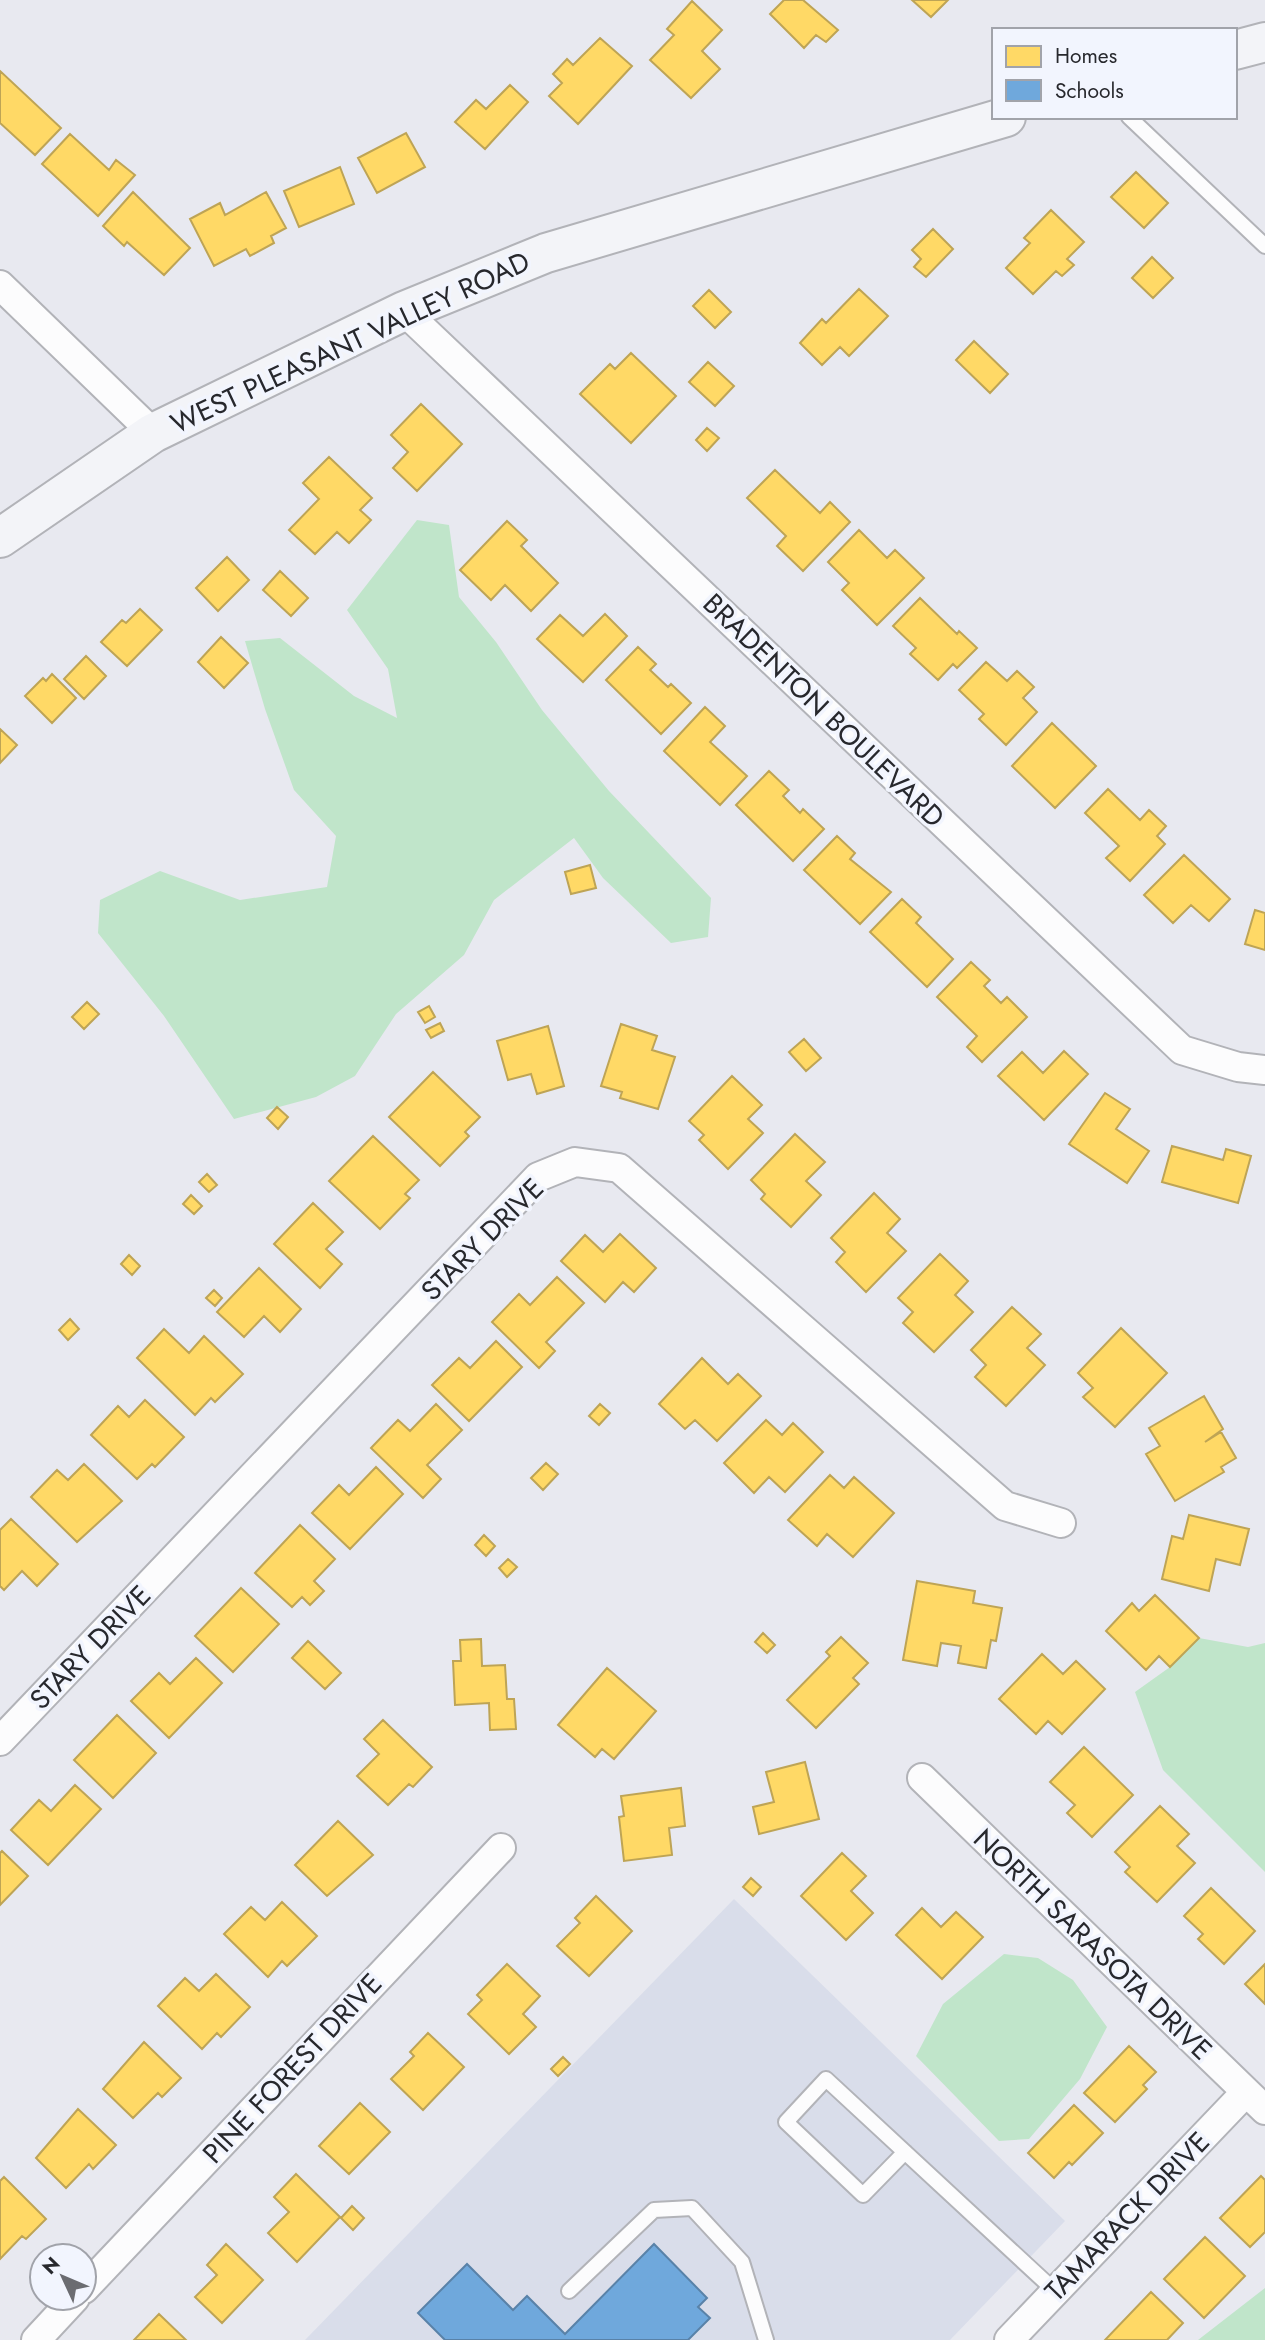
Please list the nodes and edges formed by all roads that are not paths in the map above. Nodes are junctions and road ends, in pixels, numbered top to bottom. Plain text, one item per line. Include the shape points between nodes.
1 (1265, 41) edge
2 (1237, 49) edge
3 (999, 119) edge
4 (1131, 119) edge
5 (1265, 246) edge
6 (0, 285) edge
7 (404, 311) junction
8 (153, 433) junction
9 (0, 538) edge
10 (1265, 1070) edge
11 (1061, 1523) dead end
12 (0, 1741) edge
13 (922, 1778) dead end
14 (500, 1848) dead end
15 (1255, 2101) edge
16 (905, 2152) junction
17 (98, 2274) edge
18 (569, 2291) dead end
19 (1055, 2291) junction
20 (62, 2312) edge
21 (36, 2340) edge
22 (766, 2340) edge
23 (1009, 2340) edge

1 - 2 main road
3 - 7 main road, WEST PLEASANT VALLEY ROAD via 546,253
4 - 5 lane
6 - 8 street
7 - 8 main road, WEST PLEASANT VALLEY ROAD
7 - 10 street, BRADENTON BOULEVARD via 1182,1050
8 - 9 main road, WEST PLEASANT VALLEY ROAD
11 - 12 street, STARY DRIVE via 1005,1506 619,1168 575,1162 538,1177
13 - 15 street, NORTH SARASOTA DRIVE
14 - 17 street, PINE FOREST DRIVE
15 - 19 street, TAMARACK DRIVE
16 - 16 lane via 826,2079 786,2122 863,2195
16 - 19 lane
18 - 22 lane via 654,2210 692,2208 742,2262
19 - 23 street, TAMARACK DRIVE
20 - 21 street

